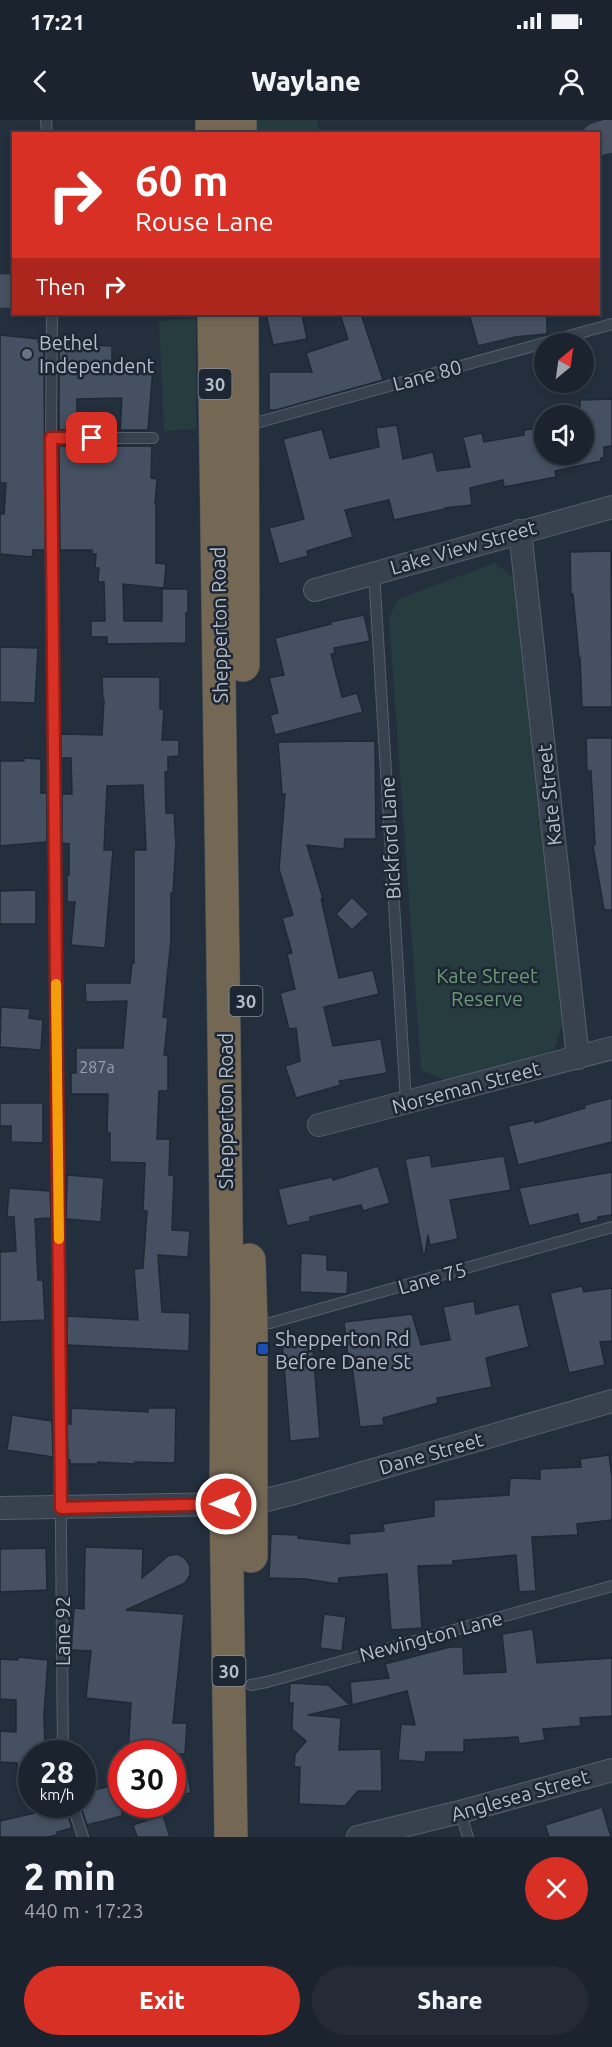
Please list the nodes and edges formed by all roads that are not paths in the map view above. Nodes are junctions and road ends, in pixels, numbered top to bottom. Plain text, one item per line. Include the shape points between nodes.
1 (52, 315) edge
2 (214, 315) edge
3 (242, 315) edge
4 (612, 324) edge
5 (242, 427) junction
6 (51, 438) junction
7 (153, 438) dead end
8 (612, 507) edge
9 (520, 531) junction
10 (374, 572) junction
11 (315, 590) dead end
12 (612, 1048) edge
13 (578, 1058) junction
14 (406, 1103) junction
15 (320, 1125) dead end
16 (612, 1227) edge
17 (251, 1323) junction
18 (612, 1401) edge
19 (238, 1503) junction
20 (0, 1508) edge
21 (61, 1508) junction
22 (612, 1586) edge
23 (250, 1684) junction
24 (63, 1740) edge
25 (612, 1770) edge
26 (460, 1812) junction
27 (77, 1818) edge
28 (83, 1837) edge
29 (231, 1837) edge
30 (252, 1837) edge
31 (358, 1837) edge
32 (468, 1837) edge

1 - 6 lane, Lane 92
2 - 19 highway, Shepperton Road / 30 via 227,1303
3 - 5 highway, Shepperton Road / 30
4 - 5 lane, Lane 80
5 - 17 highway, Shepperton Road / 30
6 - 7 lane
6 - 21 lane, Lane 92
8 - 9 street, Lake View Street
9 - 10 street, Lake View Street
9 - 13 street, Kate Street
10 - 11 street, Lake View Street
10 - 14 lane, Bickford Lane
12 - 13 street, Norseman Street
13 - 14 street, Norseman Street
14 - 15 street, Norseman Street
16 - 17 lane, Lane 75 via 270,1323
17 - 19 highway, Shepperton Road / 30
18 - 19 street, Dane Street via 294,1493
19 - 21 street, Dane Street
19 - 23 highway, Shepperton Road / 30
19 - 29 highway, Shepperton Road / 30
20 - 21 street, Dane Street
21 - 24 lane, Lane 92
22 - 23 lane, Newington Lane
23 - 30 highway, Shepperton Road / 30
25 - 26 street, Anglesea Street
26 - 31 street, Anglesea Street
26 - 32 lane
27 - 28 lane

